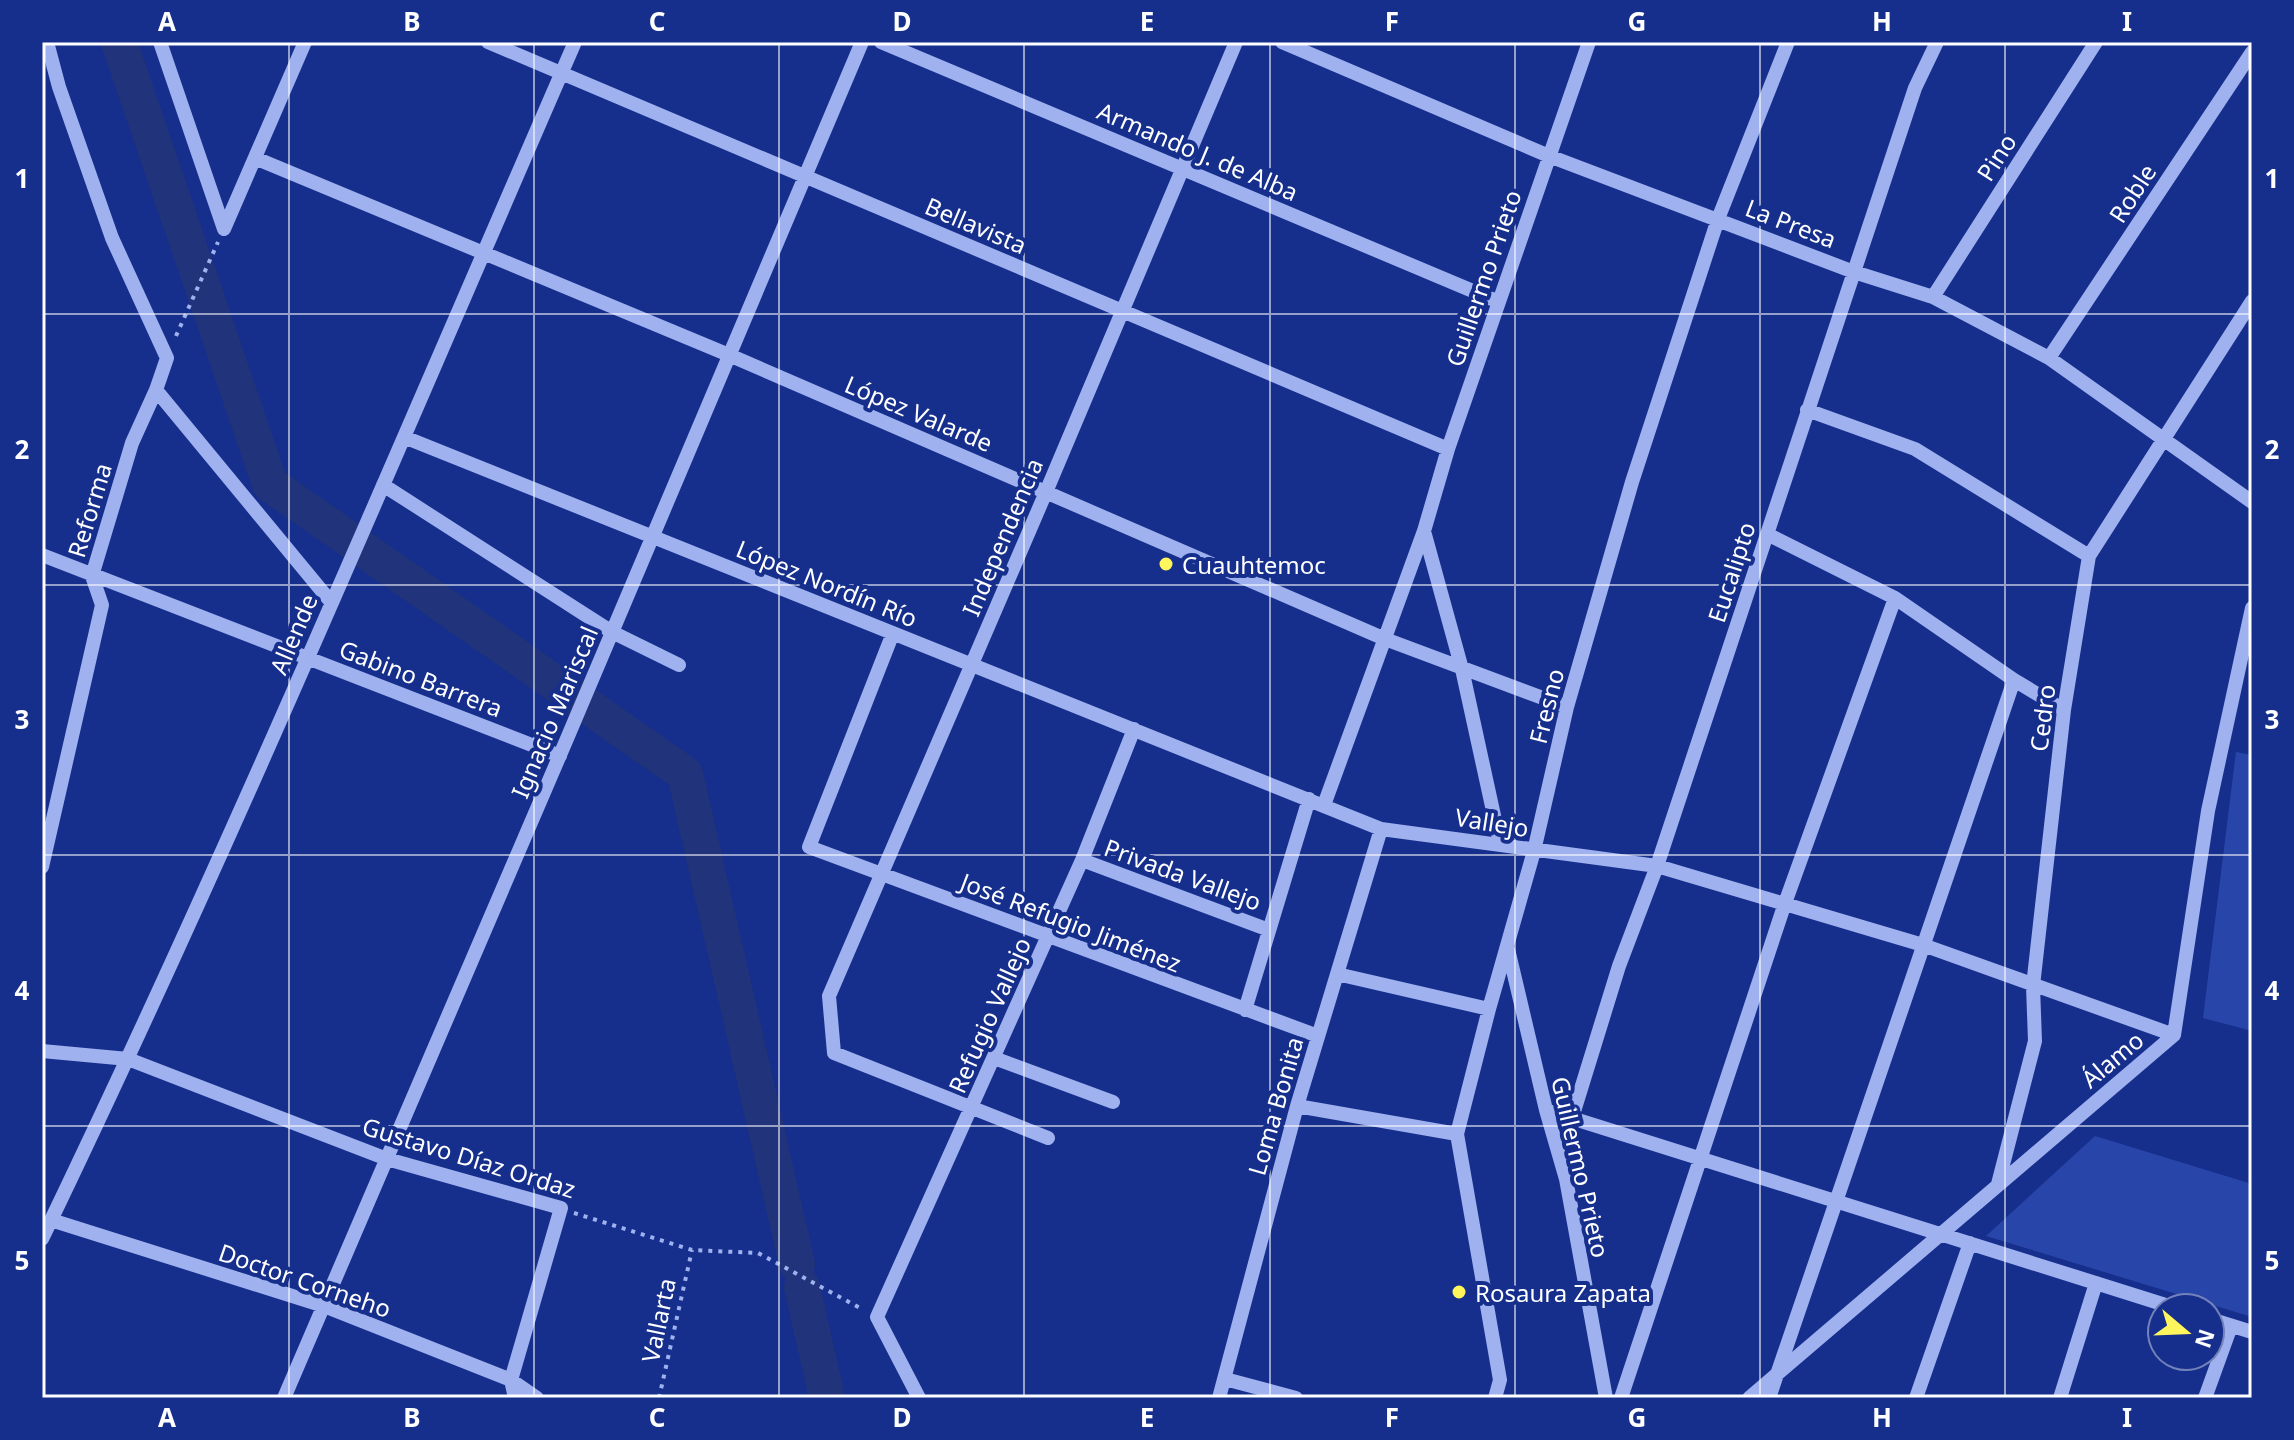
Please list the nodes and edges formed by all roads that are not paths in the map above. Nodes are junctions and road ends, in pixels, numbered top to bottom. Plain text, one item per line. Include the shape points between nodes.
1 (47, 42) edge
2 (160, 42) edge
3 (305, 42) edge
4 (488, 42) edge
5 (575, 42) edge
6 (862, 42) edge
7 (881, 42) edge
8 (1236, 42) edge
9 (1282, 42) edge
10 (1589, 42) edge
11 (1770, 42) edge
12 (1937, 42) edge
13 (2096, 42) edge
14 (1787, 45) edge
15 (2252, 52) edge
16 (562, 73) junction
17 (1549, 156) junction
18 (255, 158) junction
19 (1182, 169) junction
20 (805, 176) junction
21 (1718, 219) junction
22 (483, 253) junction
23 (1854, 272) junction
24 (1933, 297) junction
25 (2252, 301) edge
26 (1499, 302) junction
27 (1122, 311) junction
28 (729, 355) junction
29 (2049, 358) junction
30 (156, 390) junction
31 (1807, 410) junction
32 (404, 437) junction
33 (2163, 437) junction
34 (1448, 449) junction
35 (380, 492) junction
36 (1046, 492) junction
37 (2252, 502) edge
38 (1424, 531) junction
39 (1767, 534) junction
40 (652, 537) junction
41 (42, 555) edge
42 (2089, 556) junction
43 (92, 576) junction
44 (334, 595) junction
45 (1895, 598) junction
46 (2252, 608) edge
47 (893, 633) junction
48 (610, 638) junction
49 (1385, 639) junction
50 (308, 658) junction
51 (971, 664) junction
52 (679, 665) dead end
53 (1462, 669) junction
54 (2014, 680) junction
55 (1567, 707) junction
56 (2064, 710) junction
57 (1134, 729) junction
58 (560, 756) junction
59 (1309, 799) junction
60 (1324, 805) junction
61 (1381, 829) junction
62 (1500, 843) junction
63 (1534, 851) junction
64 (1082, 860) junction
65 (1657, 866) junction
66 (42, 867) edge
67 (883, 874) junction
68 (1784, 906) junction
69 (1269, 930) junction
70 (1048, 937) junction
71 (1923, 945) junction
72 (1507, 947) junction
73 (1337, 974) junction
74 (2033, 986) junction
75 (1489, 1009) junction
76 (1245, 1010) junction
77 (2174, 1035) junction
78 (1318, 1036) junction
79 (42, 1051) edge
80 (994, 1058) junction
81 (128, 1059) junction
82 (1113, 1102) dead end
83 (1297, 1106) junction
84 (972, 1107) junction
85 (1546, 1110) junction
86 (1572, 1118) junction
87 (1457, 1134) junction
88 (1048, 1138) dead end
89 (387, 1159) junction
90 (1702, 1159) junction
91 (1998, 1185) junction
92 (1835, 1201) junction
93 (51, 1220) junction
94 (1943, 1235) junction
95 (42, 1239) edge
96 (1970, 1243) junction
97 (2096, 1283) junction
98 (2146, 1299) edge
99 (324, 1306) junction
100 (2226, 1324) edge
101 (2231, 1326) junction
102 (2252, 1332) edge
103 (1778, 1372) junction
104 (1225, 1379) junction
105 (511, 1380) junction
106 (284, 1398) edge
107 (515, 1398) edge
108 (537, 1398) edge
109 (919, 1398) edge
110 (1219, 1398) edge
111 (1296, 1398) edge
112 (1495, 1398) edge
113 (1606, 1398) edge
114 (1621, 1398) edge
115 (1749, 1398) edge
116 (1769, 1398) edge
117 (1916, 1398) edge
118 (2060, 1398) edge
119 (2205, 1398) edge

1 - 30 street, Reforma via 112,238 170,351
2 - 18 street via 224,229
3 - 18 street
4 - 16 street, Bellavista
5 - 16 street, Allende
6 - 20 street, Ignacio Mariscal
7 - 19 street, Armando J. de Alba
8 - 19 street, Independencia
9 - 17 street, La Presa
10 - 17 street, Guillermo Prieto
11 - 14 street
12 - 23 street, Eucalipto via 1915,88
13 - 24 street, Pino
14 - 21 street, Fresno
15 - 29 street, Roble
16 - 20 street, Bellavista
16 - 22 street, Allende
17 - 21 street, La Presa
17 - 26 street, Guillermo Prieto
18 - 22 street, López Valarde
19 - 26 street, Armando J. de Alba
19 - 27 street, Independencia
20 - 27 street, Bellavista
20 - 28 street, Ignacio Mariscal
21 - 23 street, La Presa
21 - 55 street, Fresno via 1632,482
22 - 28 street, López Valarde
22 - 32 street, Allende
23 - 24 street, La Presa
23 - 31 street, Eucalipto
24 - 29 street, La Presa
25 - 33 street, Cedro
26 - 34 street, Guillermo Prieto
27 - 34 street, Bellavista
27 - 36 street, Independencia
28 - 36 street, López Valarde
28 - 40 street, Ignacio Mariscal
29 - 33 street, La Presa
30 - 43 street, Reforma via 132,443
30 - 44 street
31 - 39 street, Eucalipto
31 - 42 street via 1915,449
32 - 35 street, Allende
32 - 40 street, López Nordín Río
33 - 37 street, La Presa
33 - 42 street, Cedro
34 - 38 street, Guillermo Prieto
35 - 44 street, Allende
35 - 48 street
36 - 49 street, López Valarde
36 - 51 street, Independencia
38 - 49 street, Guillermo Prieto
38 - 53 street
39 - 45 street
39 - 65 street, Eucalipto
40 - 47 street, López Nordín Río
40 - 48 street, Ignacio Mariscal
41 - 43 street, Gabino Barrera
42 - 56 street, Cedro
43 - 50 street, Gabino Barrera
43 - 66 street, Reforma via 102,605
44 - 50 street, Allende
45 - 54 street
45 - 68 street
46 - 77 street, Álamo via 2208,811
47 - 51 street, López Nordín Río
47 - 67 street, José Refugio Jiménez via 809,847
48 - 52 street
48 - 58 street, Ignacio Mariscal
49 - 53 street, López Valarde
49 - 60 street, Guillermo Prieto
50 - 58 street, Gabino Barrera
50 - 81 street, Allende
51 - 57 street, López Nordín Río
51 - 67 street, Independencia
53 - 55 street, López Valarde
53 - 62 street
54 - 56 street
54 - 71 street
55 - 63 street, Fresno
56 - 74 street, Cedro
57 - 59 street, López Nordín Río
57 - 64 street, Refugio Vallejo
58 - 89 street, Ignacio Mariscal
59 - 60 street, López Nordín Río
59 - 69 street
60 - 61 street, Vallejo
61 - 62 street, Vallejo
61 - 73 street, Loma Bonita
62 - 63 street, Vallejo
63 - 65 street, Vallejo
63 - 72 street, Fresno
64 - 69 street, Privada Vallejo
64 - 70 street, Refugio Vallejo
65 - 68 street, Vallejo
65 - 86 street, Eucalipto via 1619,966
67 - 70 street, José Refugio Jiménez
67 - 84 street, Independencia via 829,996 834,1053
68 - 71 street, Vallejo
68 - 90 street
69 - 76 street
70 - 76 street, José Refugio Jiménez
70 - 80 street, Refugio Vallejo
71 - 74 street, Vallejo
71 - 92 street
72 - 75 street, Fresno
72 - 85 street, Guillermo Prieto
73 - 75 street
73 - 78 street, Loma Bonita
74 - 77 street, Vallejo
74 - 91 street, Cedro via 2035,1041
75 - 87 street, Fresno
76 - 78 street, José Refugio Jiménez
77 - 91 street, Álamo
78 - 83 street, Loma Bonita
79 - 81 street, Gustavo Díaz Ordaz
80 - 82 street
80 - 84 street, Refugio Vallejo
81 - 89 street, Gustavo Díaz Ordaz
81 - 93 street, Allende
83 - 87 street
83 - 104 street, Loma Bonita
84 - 88 street
84 - 109 street, Refugio Vallejo via 877,1317
85 - 86 street
85 - 113 street, Guillermo Prieto via 1566,1179
86 - 90 street
87 - 112 street, Fresno via 1500,1380
89 - 99 street, Ignacio Mariscal
89 - 105 street, Gustavo Díaz Ordaz via 561,1208
90 - 92 street
90 - 114 street
91 - 94 street, Álamo
92 - 94 street
92 - 103 street
93 - 95 street, Allende
93 - 99 street, Doctor Corneho
94 - 96 street
94 - 103 street, Álamo
96 - 97 street
96 - 117 street
97 - 98 street
97 - 118 street
99 - 105 street, Doctor Corneho
99 - 106 street, Ignacio Mariscal
100 - 101 street
101 - 102 street
101 - 119 street
103 - 115 street, Álamo
103 - 116 street
104 - 110 street, Loma Bonita
104 - 111 street
105 - 107 street
105 - 108 street, Doctor Corneho

